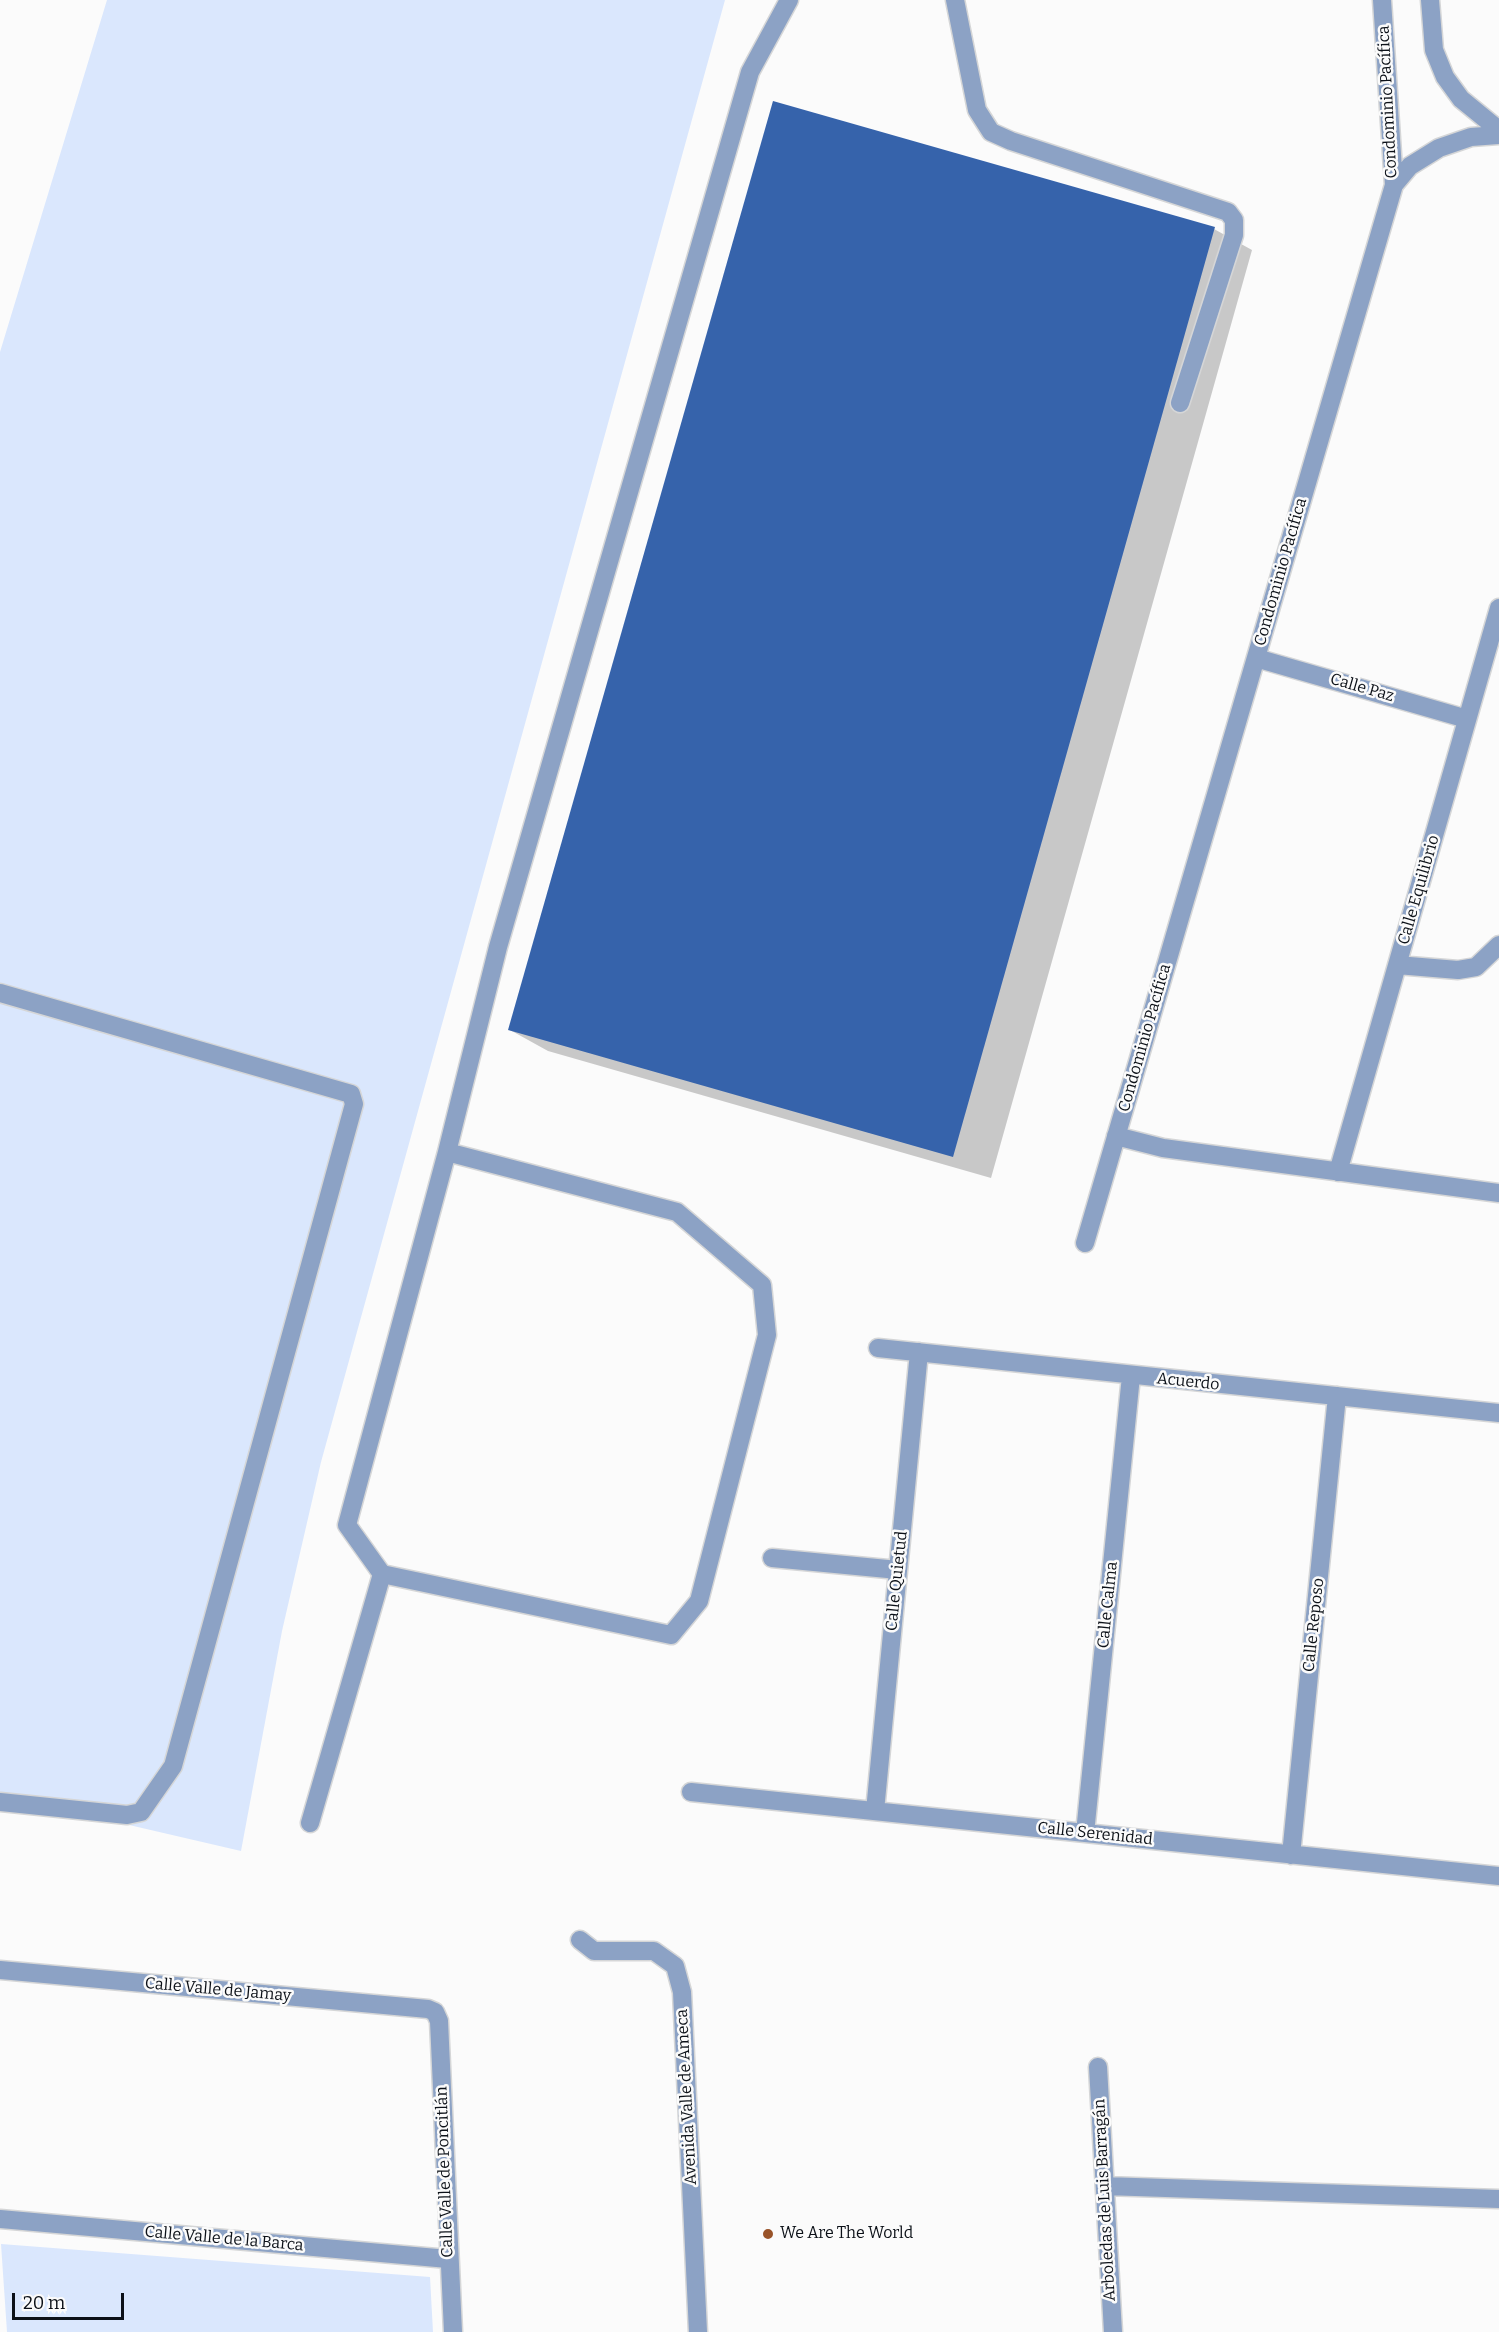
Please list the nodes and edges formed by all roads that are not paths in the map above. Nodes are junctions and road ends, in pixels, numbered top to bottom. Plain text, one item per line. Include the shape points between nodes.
1 (789, 0) edge
2 (955, 0) edge
3 (1382, 0) edge
4 (1430, 0) edge
5 (1499, 130) edge
6 (1499, 135) edge
7 (1394, 185) junction
8 (1180, 403) dead end
9 (1499, 608) edge
10 (1256, 658) junction
11 (1467, 719) junction
12 (1499, 945) edge
13 (1397, 965) junction
14 (0, 993) edge
15 (1116, 1136) junction
16 (447, 1152) junction
17 (1338, 1172) junction
18 (1499, 1193) edge
19 (1085, 1243) dead end
20 (878, 1348) dead end
21 (919, 1352) junction
22 (1131, 1376) junction
23 (1336, 1396) junction
24 (1499, 1413) edge
25 (772, 1558) dead end
26 (898, 1570) junction
27 (382, 1574) junction
28 (691, 1792) dead end
29 (0, 1802) edge
30 (875, 1811) junction
31 (310, 1823) dead end
32 (1085, 1833) junction
33 (1291, 1855) junction
34 (1499, 1874) edge
35 (580, 1940) dead end
36 (0, 1970) edge
37 (435, 2012) joint
38 (1098, 2067) dead end
39 (1105, 2186) junction
40 (1499, 2199) edge
41 (0, 2218) edge
42 (448, 2259) junction
43 (453, 2332) edge
44 (698, 2332) edge
45 (1113, 2332) edge

1 - 16 street via 750,72 498,947
2 - 8 street via 977,110 991,132 1228,212 1234,220 1234,235
3 - 7 street, Condominio Pacífica
4 - 5 street via 1434,50 1445,77 1461,99
6 - 7 street via 1471,137 1439,148 1410,166
7 - 10 street, Condominio Pacífica
9 - 11 street, Calle Equilibrio
10 - 11 street, Calle Paz
10 - 15 street, Condominio Pacífica
11 - 13 street, Calle Equilibrio
12 - 13 street via 1476,967 1458,970
13 - 17 street, Calle Equilibrio
14 - 29 street via 351,1094 354,1104 173,1766 141,1812 127,1815
15 - 17 street via 1163,1148
15 - 19 street, Condominio Pacífica
16 - 27 street via 347,1525
16 - 27 street via 677,1212 762,1285 767,1335 699,1601 671,1635
17 - 18 street
20 - 21 street, Acuerdo
21 - 22 street, Acuerdo
21 - 26 street, Calle Quietud
22 - 23 street, Acuerdo
22 - 32 street, Calle Calma
23 - 24 street, Acuerdo
23 - 33 street, Calle Reposo
25 - 26 street
26 - 30 street, Calle Quietud
27 - 31 street
28 - 30 street, Calle Serenidad
30 - 32 street, Calle Serenidad
32 - 33 street, Calle Serenidad
33 - 34 street, Calle Serenidad
35 - 44 street, Avenida Valle de Ameca via 594,1951 654,1951 675,1966 682,1992
36 - 37 street, Calle Valle de Jamay
37 - 42 street, Calle Valle de Poncitlán via 439,2021
38 - 39 street, Arboledas de Luis Barragán
39 - 40 street
39 - 45 street, Arboledas de Luis Barragán
41 - 42 street, Calle Valle de la Barca
42 - 43 street, Calle Valle de Poncitlán

